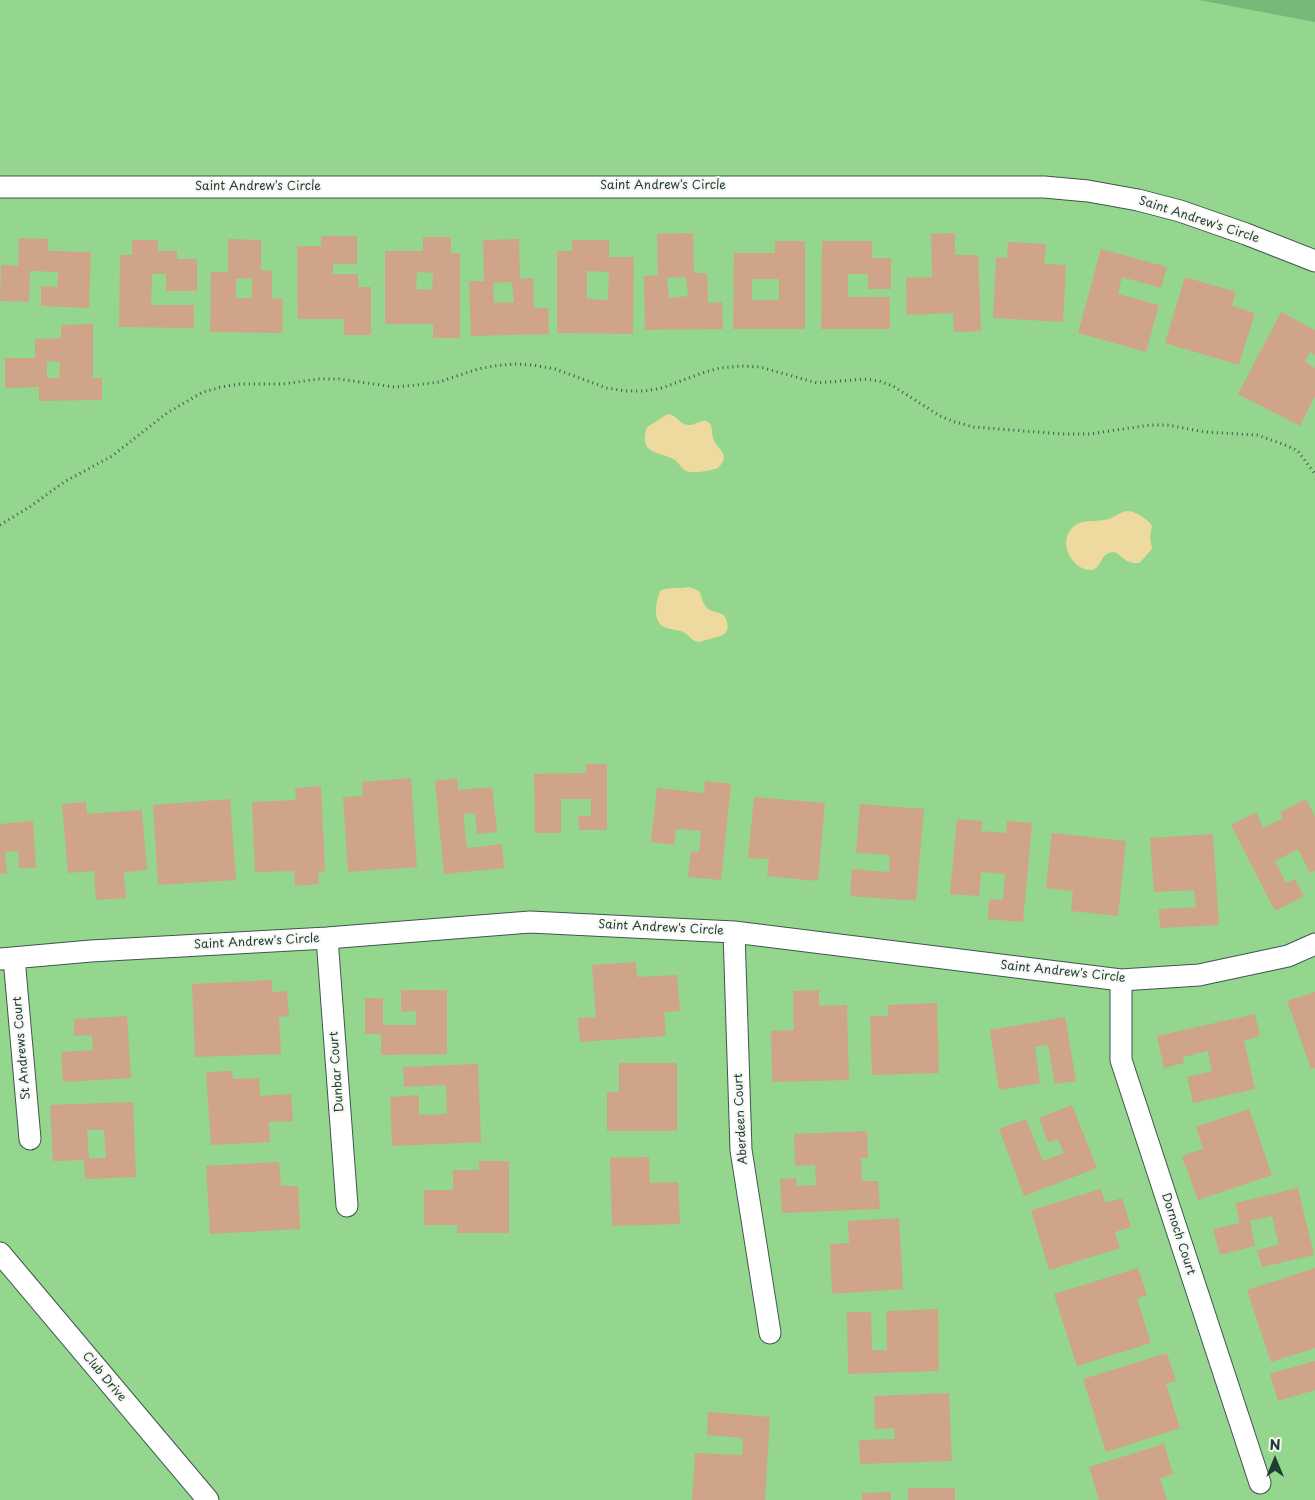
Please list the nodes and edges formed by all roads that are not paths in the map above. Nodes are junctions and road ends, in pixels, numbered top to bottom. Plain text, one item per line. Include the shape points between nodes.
1 (0, 187) edge
2 (1315, 261) edge
3 (734, 932) junction
4 (327, 938) junction
5 (1315, 944) edge
6 (7, 958) edge
7 (1120, 980) junction
8 (30, 1139) dead end
9 (347, 1206) dead end
10 (0, 1253) edge
11 (770, 1333) dead end
12 (1260, 1483) dead end
13 (208, 1500) edge

1 - 2 street, Saint Andrew's Circle via 1044,187 1138,200 1246,234
3 - 4 street, Saint Andrew's Circle via 530,922
3 - 7 street, Saint Andrew's Circle
3 - 11 street, Aberdeen Court via 741,1150
4 - 6 street, Saint Andrew's Circle
4 - 9 street, Dunbar Court
5 - 7 street, Saint Andrew's Circle via 1288,956 1199,975
6 - 8 street, St Andrews Court
7 - 12 street, Dornoch Court via 1121,1060
10 - 13 street, Club Drive

